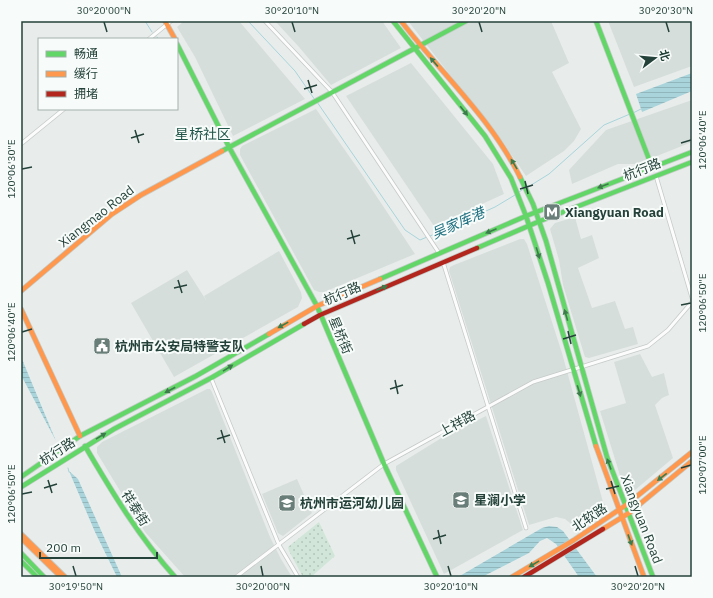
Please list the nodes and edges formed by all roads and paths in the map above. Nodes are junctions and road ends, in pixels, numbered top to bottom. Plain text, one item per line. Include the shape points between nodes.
1 (265, 21) edge
2 (393, 21) edge
3 (401, 21) edge
4 (466, 21) edge
5 (596, 21) edge
6 (167, 22) edge
7 (150, 38) edge
8 (175, 38) edge
9 (419, 45) junction
10 (178, 46) edge
11 (414, 48) junction
12 (332, 92) junction
13 (63, 110) edge
14 (21, 144) edge
15 (229, 147) junction
16 (692, 152) edge
17 (692, 162) edge
18 (652, 168) junction
19 (656, 176) junction
20 (536, 212) junction
21 (526, 216) junction
22 (540, 221) junction
23 (529, 225) junction
24 (439, 253) junction
25 (443, 262) junction
26 (21, 291) edge
27 (692, 298) edge
28 (692, 302) edge
29 (317, 306) junction
30 (21, 309) edge
31 (320, 315) junction
32 (580, 366) junction
33 (573, 369) junction
34 (211, 378) junction
35 (488, 406) junction
36 (80, 436) junction
37 (85, 446) junction
38 (692, 452) edge
39 (692, 461) edge
40 (384, 464) junction
41 (21, 477) edge
42 (21, 487) edge
43 (626, 506) junction
44 (619, 510) junction
45 (629, 513) junction
46 (622, 518) junction
47 (526, 528) dead end
48 (21, 534) edge
49 (21, 538) edge
50 (279, 545) junction
51 (21, 553) edge
52 (21, 561) edge
53 (37, 577) edge
54 (44, 577) edge
55 (61, 577) edge
56 (66, 577) edge
57 (175, 577) edge
58 (236, 577) edge
59 (298, 577) edge
60 (437, 577) edge
61 (512, 577) edge
62 (524, 577) edge
63 (644, 577) edge
64 (653, 577) edge

1 - 12 street
2 - 11 main road, Xiangyuan Road
3 - 9 main road, Xiangyuan Road
4 - 9 main road, Xiangmao Road
5 - 18 main road
6 - 7 street
6 - 8 main road
9 - 11 main road, Xiangmao Road
20 -> 9 main road, Xiangyuan Road via 521,177 496,136
10 - 15 main road, 星桥街
11 - 12 main road, Xiangmao Road
11 -> 21 main road, Xiangyuan Road via 490,144 512,178
12 - 15 main road, Xiangmao Road
12 - 24 street
13 - 14 street
15 - 26 main road, Xiangmao Road via 127,203
15 - 29 main road, 星桥街
16 - 18 main road, 杭行路
17 - 19 main road, 杭行路
18 -> 20 main road, 杭行路
19 - 22 main road, 杭行路
19 - 27 street
20 - 21 main road, 杭行路
20 - 22 main road, Xiangyuan Road
21 - 23 main road, Xiangyuan Road
21 -> 24 main road, 杭行路
22 - 23 main road, 杭行路
32 -> 22 main road, Xiangyuan Road
23 - 25 main road, 杭行路
23 -> 33 main road, Xiangyuan Road
24 - 29 main road, 杭行路
31 -> 25 main road, 杭行路
25 - 35 street
28 - 32 street, 上祥路 via 668,330 648,346
29 - 31 main road, 星桥街
29 -> 36 main road, 杭行路 via 196,376
30 - 36 main road
34 -> 31 main road, 杭行路
31 - 40 main road, 星桥街
32 - 33 street, 上祥路
43 -> 32 main road, Xiangyuan Road via 602,444
33 - 35 street, 上祥路 via 532,382
33 -> 44 main road, Xiangyuan Road via 600,459
37 -> 34 main road, 杭行路
34 - 50 street
35 - 40 street, 上祥路
35 - 47 street
36 - 41 main road, 杭行路
37 - 42 main road, 杭行路
37 - 57 main road, 祥泰街 via 133,523
38 -> 43 main road, 北软路
39 - 45 main road, 北软路
40 - 50 street, 上祥路
40 - 60 main road, 星桥街
43 - 44 main road, 北软路
43 - 45 main road, Xiangyuan Road
44 - 46 main road, Xiangyuan Road
44 -> 61 main road, 北软路
45 - 46 main road, 北软路
45 - 64 main road, Xiangyuan Road
46 - 62 main road, 北软路
46 -> 63 main road, Xiangyuan Road
48 - 56 main road
49 - 55 main road
50 - 58 street, 上祥路
50 - 59 street
51 - 54 main road
52 - 53 main road

